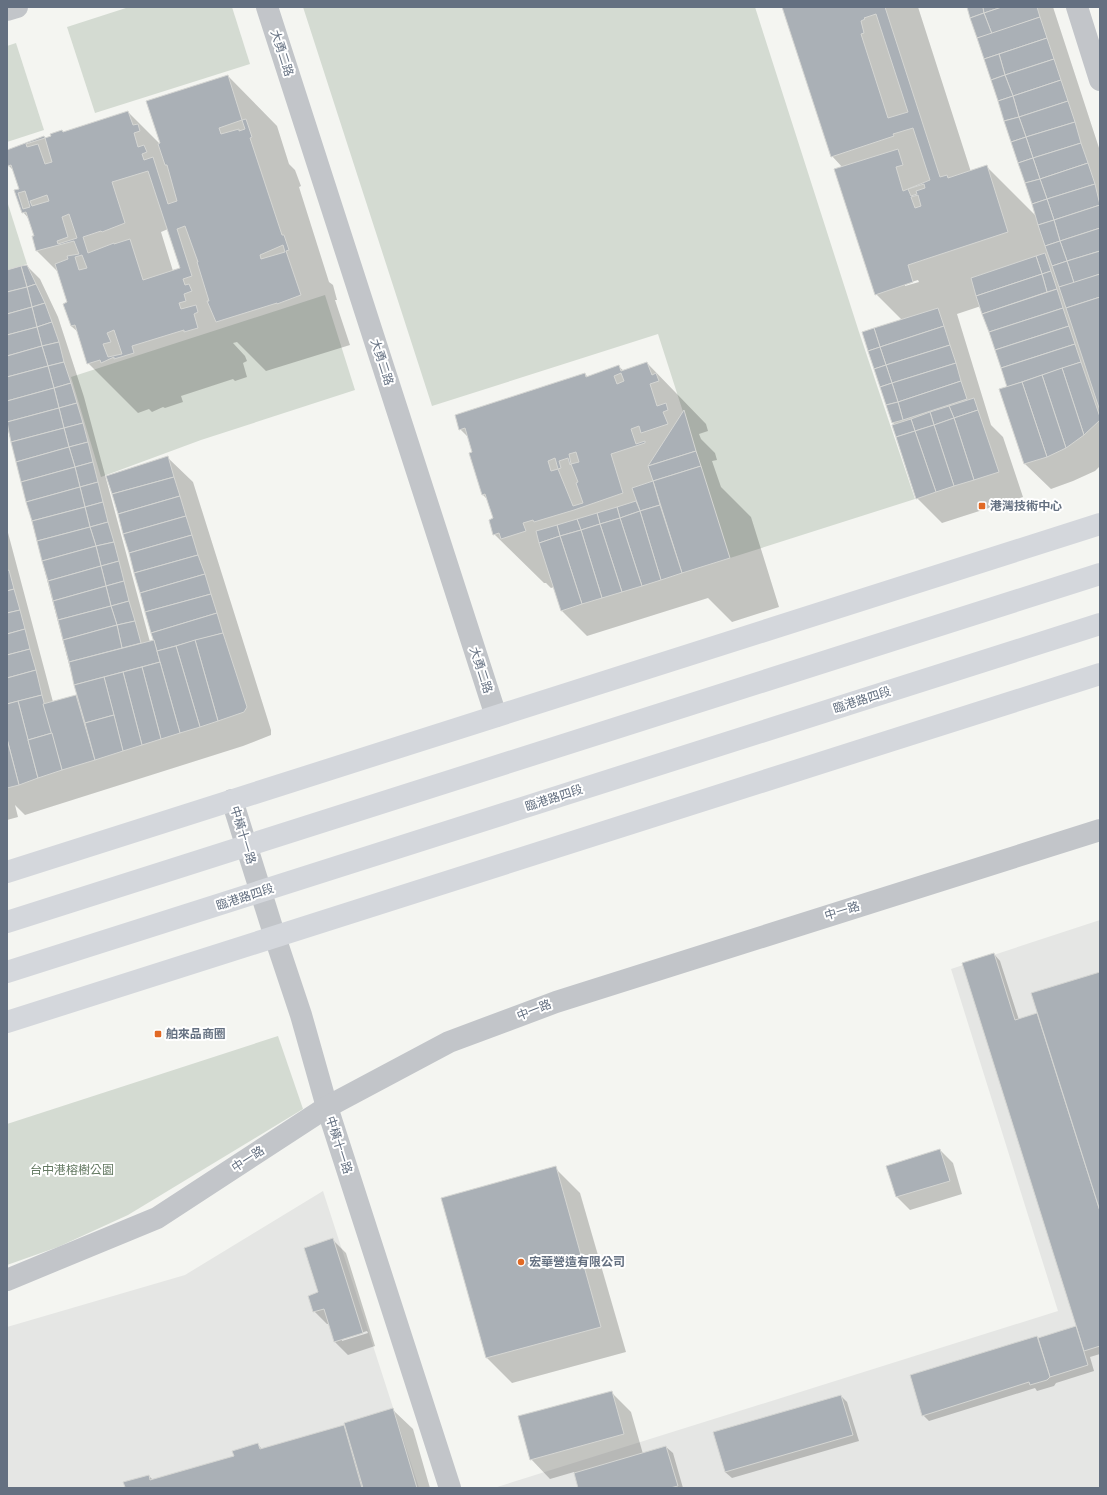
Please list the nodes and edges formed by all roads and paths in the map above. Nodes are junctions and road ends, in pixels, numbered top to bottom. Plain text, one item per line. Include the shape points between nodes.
1 (17, 7) edge
2 (267, 7) edge
3 (1076, 7) edge
4 (7, 10) edge
5 (1100, 80) edge
6 (1100, 524) edge
7 (1100, 574) edge
8 (1100, 624) edge
9 (1100, 674) edge
10 (496, 716) junction
11 (232, 800) junction
12 (1100, 830) edge
13 (246, 846) junction
14 (7, 872) edge
15 (260, 892) junction
16 (7, 922) edge
17 (275, 937) junction
18 (7, 972) edge
19 (7, 1022) edge
20 (327, 1107) junction
21 (7, 1280) edge
22 (450, 1488) edge

1 - 4 street
2 - 10 street, 大勇二路
3 - 5 street
6 - 10 main road
7 - 13 main road
8 - 15 main road, 臨港路四段
9 - 17 main road
10 - 11 main road
11 - 13 street, 中橫十一路
11 - 14 main road
12 - 20 street, 中一路 via 556,1002 449,1042
13 - 15 street, 中橫十一路
13 - 16 main road
15 - 17 street, 中橫十一路
15 - 18 main road, 臨港路四段
17 - 19 main road
17 - 20 street, 中橫十一路 via 301,1015
20 - 21 street, 中一路 via 157,1218
20 - 22 street, 中橫十一路

